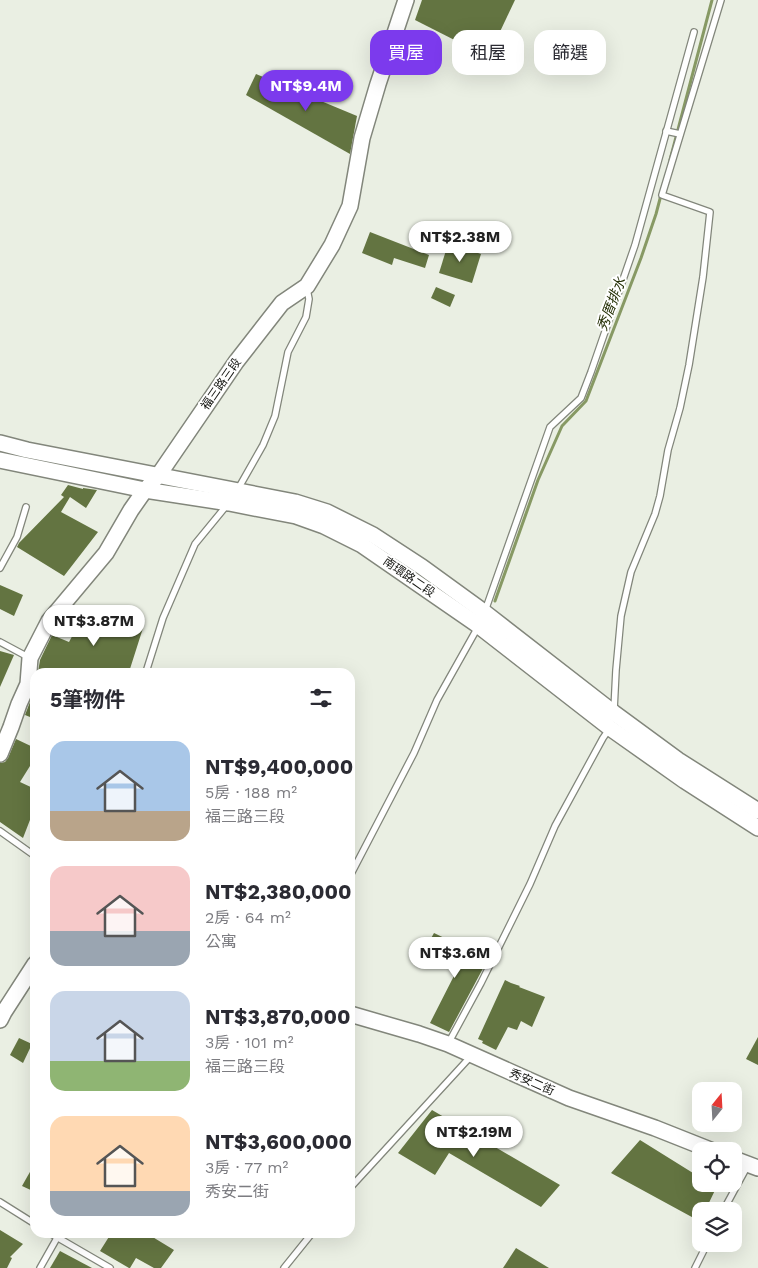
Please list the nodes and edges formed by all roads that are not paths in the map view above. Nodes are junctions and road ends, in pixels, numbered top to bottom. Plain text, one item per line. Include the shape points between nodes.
1 (406, 0) edge
2 (721, 0) edge
3 (694, 32) dead end
4 (666, 131) junction
5 (680, 134) junction
6 (307, 286) junction
7 (0, 443) edge
8 (0, 460) edge
9 (158, 476) junction
10 (145, 490) junction
11 (234, 496) junction
12 (26, 507) dead end
13 (0, 568) edge
14 (481, 619) junction
15 (0, 642) edge
16 (30, 658) junction
17 (147, 668) edge
18 (612, 720) junction
19 (0, 754) edge
20 (758, 811) edge
21 (758, 828) edge
22 (0, 831) edge
23 (30, 852) edge
24 (355, 866) edge
25 (30, 972) edge
26 (355, 1015) edge
27 (0, 1020) edge
28 (448, 1044) junction
29 (472, 1055) junction
30 (692, 1143) edge
31 (747, 1164) edge
32 (355, 1183) edge
33 (0, 1202) edge
34 (728, 1202) edge
35 (30, 1221) edge
36 (57, 1238) joint
37 (308, 1238) edge
38 (702, 1252) edge
39 (40, 1268) edge
40 (110, 1268) edge
41 (284, 1268) edge
42 (695, 1268) edge

1 - 6 street, 福三路三段 via 362,138 350,206 332,245
2 - 5 lane
3 - 4 lane
4 - 5 lane
4 - 14 lane via 635,245 591,372 581,398 550,427
5 - 18 lane via 662,194 710,212 703,277 689,365 660,496 631,572 621,616
6 - 9 street, 福三路三段 via 282,303 236,362
6 - 11 lane via 306,317 288,352 275,416 263,445
7 - 9 street, 南環路二段
8 - 10 street, 南環路二段
9 - 10 street, 福三路三段
9 - 11 street, 南環路二段
10 - 11 street, 南環路二段
10 - 16 street, 福三路三段 via 106,553 49,621
11 - 14 street, 南環路二段 via 324,526 362,545
11 - 17 lane via 196,544 163,618
12 - 13 lane via 17,537
14 - 18 street, 南環路二段
14 - 24 lane
15 - 16 lane
16 - 19 street, 福三路三段 via 28,684
18 - 20 street, 南環路二段
18 - 21 street, 南環路二段 via 684,781
18 - 28 lane via 555,826 530,884
22 - 23 lane
25 - 27 street
26 - 28 street, 秀安二街
28 - 29 street, 秀安二街
29 - 30 street, 秀安二街 via 569,1098
29 - 32 lane
31 - 34 lane
33 - 35 lane
36 - 39 lane
36 - 40 lane
37 - 41 lane
38 - 42 lane

